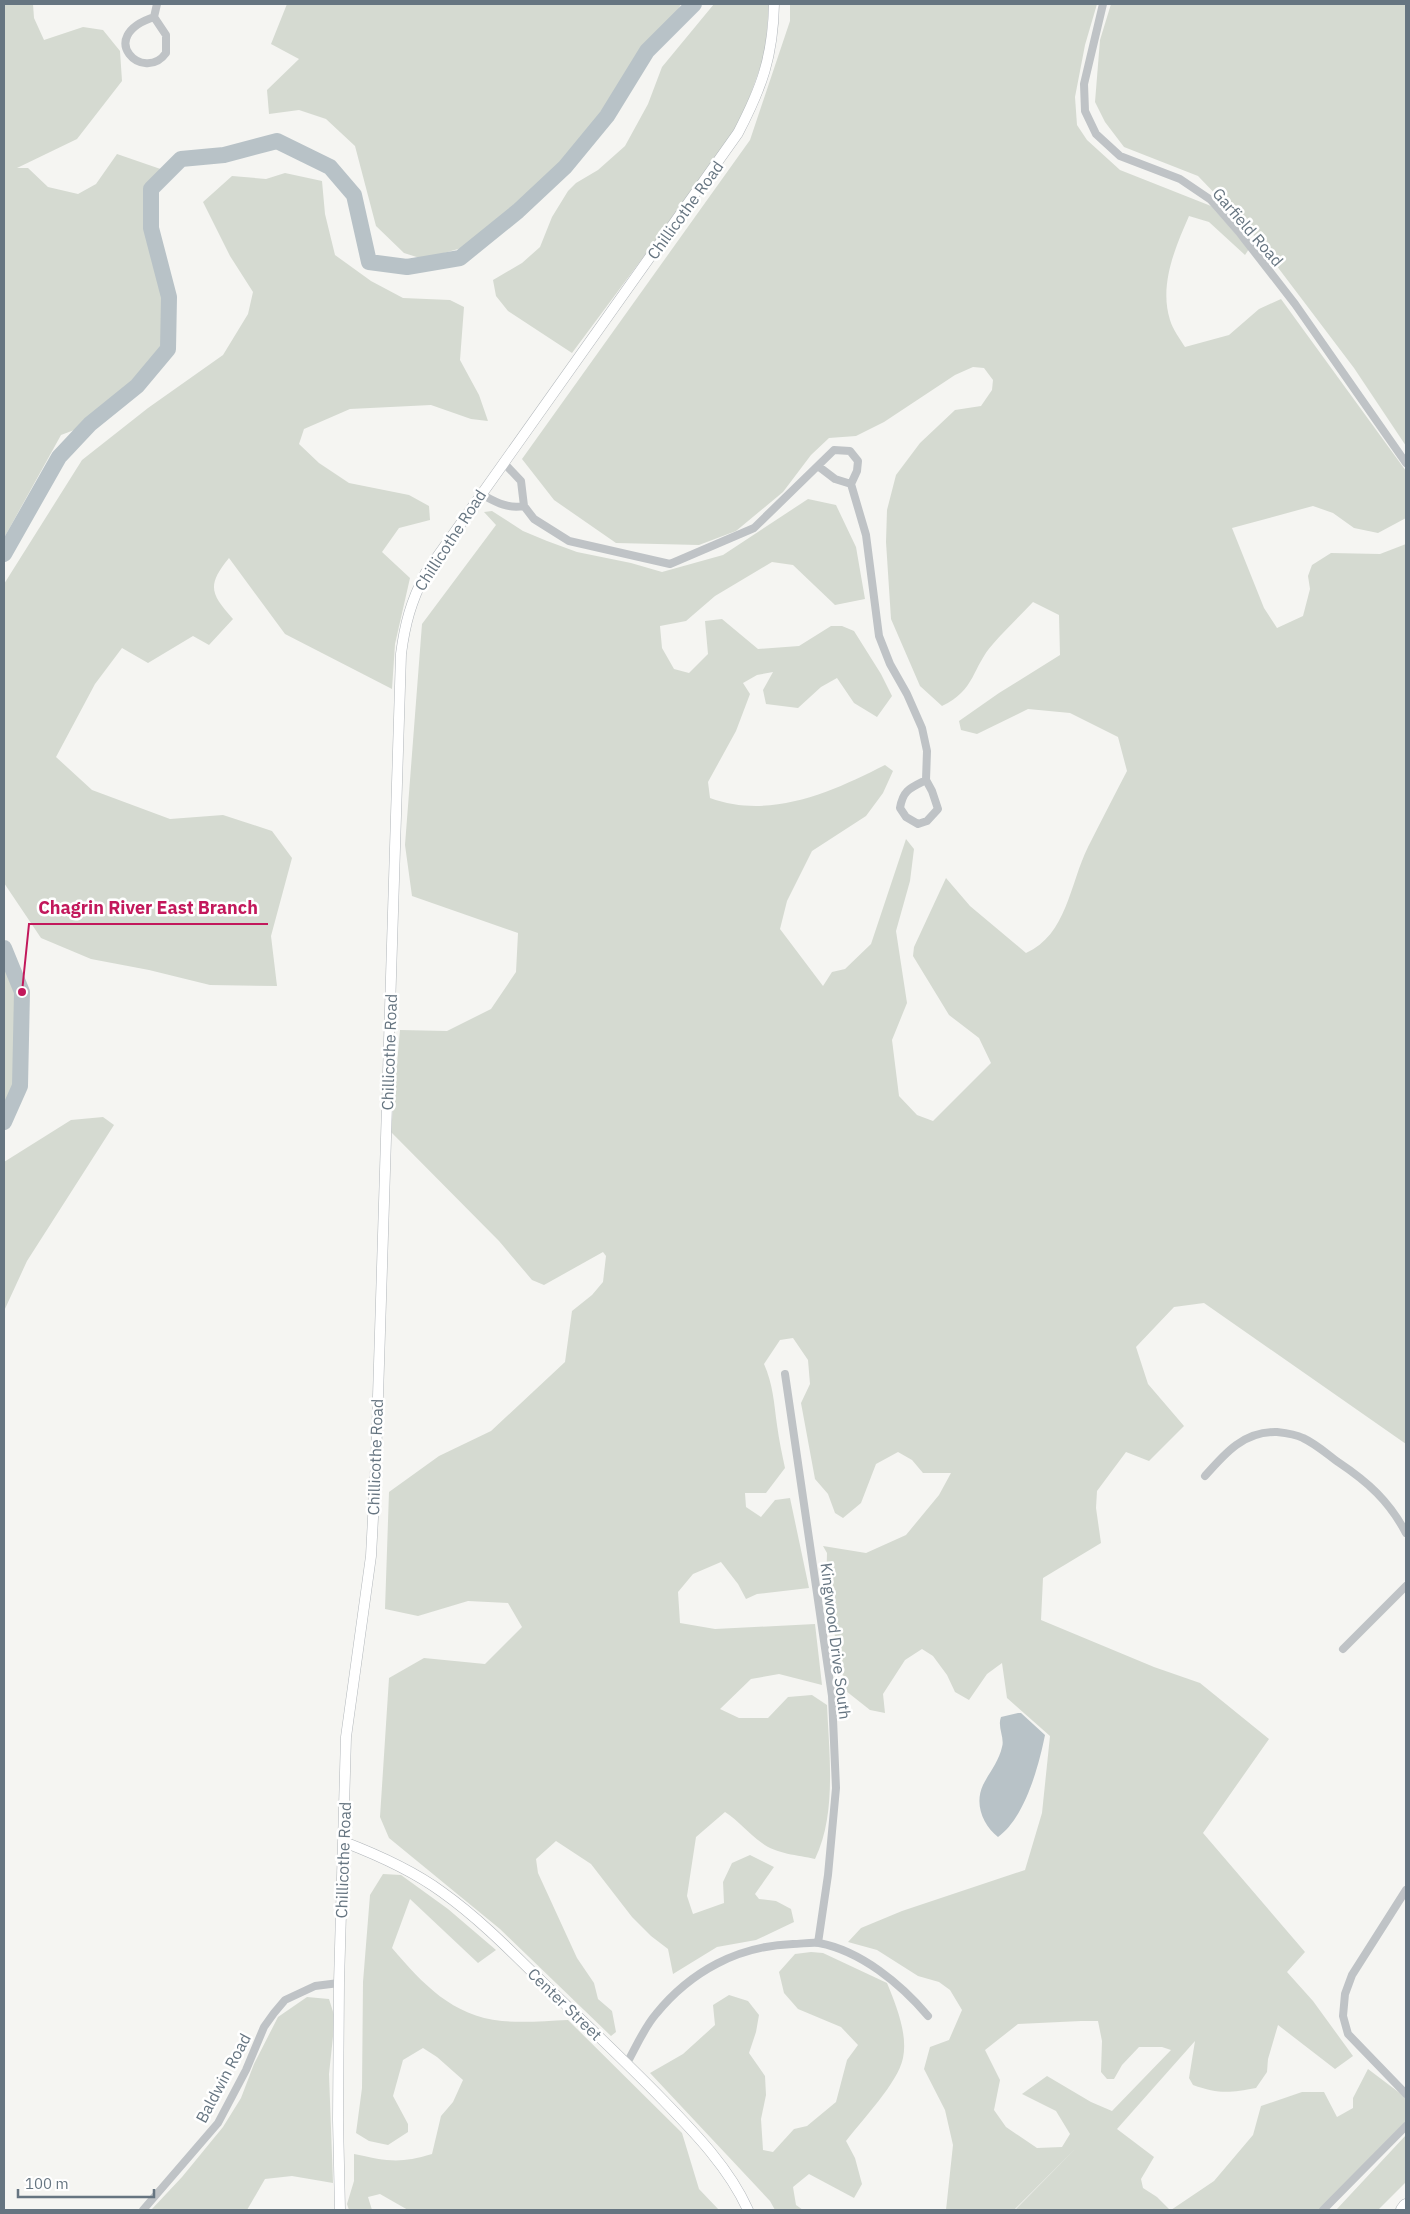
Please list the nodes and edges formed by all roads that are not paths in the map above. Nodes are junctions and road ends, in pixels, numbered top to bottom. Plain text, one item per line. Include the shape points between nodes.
1 (157, 4) edge
2 (774, 4) edge
3 (1103, 4) edge
4 (154, 17) junction
5 (504, 462) junction
6 (1406, 463) edge
7 (818, 466) junction
8 (851, 484) junction
9 (481, 494) junction
10 (524, 506) junction
11 (926, 780) junction
12 (785, 1374) dead end
13 (1205, 1476) dead end
14 (1406, 1534) edge
15 (1406, 1586) edge
16 (1343, 1649) dead end
17 (344, 1842) junction
18 (1406, 1890) edge
19 (818, 1943) junction
20 (339, 1983) junction
21 (928, 2016) dead end
22 (627, 2063) junction
23 (1406, 2094) edge
24 (1406, 2126) edge
25 (1406, 2206) edge
26 (144, 2210) edge
27 (340, 2210) edge
28 (748, 2210) edge
29 (1323, 2210) edge
30 (1403, 2210) edge

1 - 4 street
2 - 5 main road, Chillicothe Road via 768,65 738,133
3 - 6 street, Garfield Road via 1084,84 1086,111 1096,134 1120,156 1180,180 1211,200 1295,304
4 - 4 street via 130,28 126,39 126,50 143,64 154,63 166,53 166,35
5 - 9 main road, Chillicothe Road
5 - 10 street via 521,481
7 - 8 street via 835,479
7 - 8 street via 834,450 850,451 858,460
7 - 10 street via 754,528 670,564 569,541 534,519
8 - 11 street via 866,535 879,636 922,728 927,751
9 - 10 street via 512,508
9 - 17 main road, Chillicothe Road via 425,574 413,598 405,620 401,654 376,1461 371,1556 346,1737
11 - 11 street via 938,809 927,821 918,824 906,817 900,808 902,796
12 - 19 street, Kingwood Drive South via 832,1696 836,1788
13 - 14 street via 1224,1454 1246,1438 1272,1432 1293,1434 1369,1484 1382,1497
15 - 16 street
17 - 20 main road, Chillicothe Road
17 - 22 main road, Center Street via 420,1877 456,1902
18 - 23 street via 1352,1975 1345,1994 1343,2016 1348,2034
19 - 21 street via 843,1951 876,1968 908,1994
19 - 22 street via 772,1945 734,1955 698,1974 655,2014
20 - 26 street, Baldwin Road via 315,1986 286,2000 274,2013 264,2027 218,2124
20 - 27 main road, Chillicothe Road
22 - 28 main road, Center Street via 714,2156
24 - 29 street
25 - 30 highway

